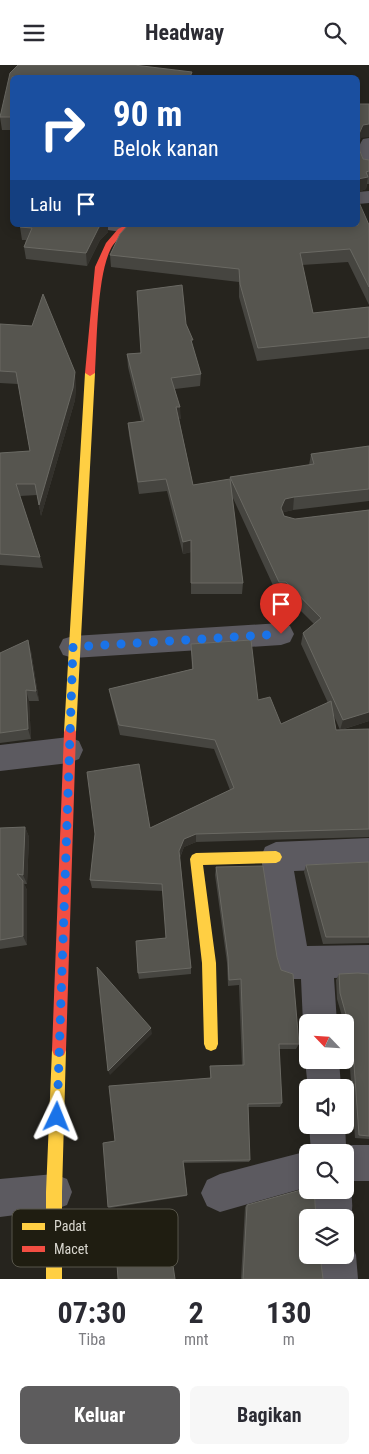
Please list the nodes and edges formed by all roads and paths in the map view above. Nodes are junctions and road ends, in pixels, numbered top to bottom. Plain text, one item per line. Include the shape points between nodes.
1 (369, 143) edge
2 (369, 167) edge
3 (128, 227) edge
4 (281, 634) dead end
5 (73, 647) junction
6 (69, 750) junction
7 (0, 758) edge
8 (369, 853) edge
9 (276, 857) junction
10 (369, 961) edge
11 (316, 962) junction
12 (319, 1014) edge
13 (211, 1043) dead end
14 (354, 1163) edge
15 (369, 1163) edge
16 (299, 1171) edge
17 (54, 1192) junction
18 (220, 1193) dead end
19 (0, 1197) edge
20 (54, 1209) edge
21 (338, 1264) edge
22 (339, 1279) edge

1 - 2 street via 366,154
3 - 5 street via 108,245 99,267 87,405
4 - 5 street
5 - 6 street
6 - 7 street
6 - 17 street
8 - 9 street
9 - 11 street via 293,963
9 - 13 street via 196,859 209,963
10 - 11 street
11 - 12 street
14 - 15 street
16 - 18 street
17 - 19 street
17 - 20 street
21 - 22 street

